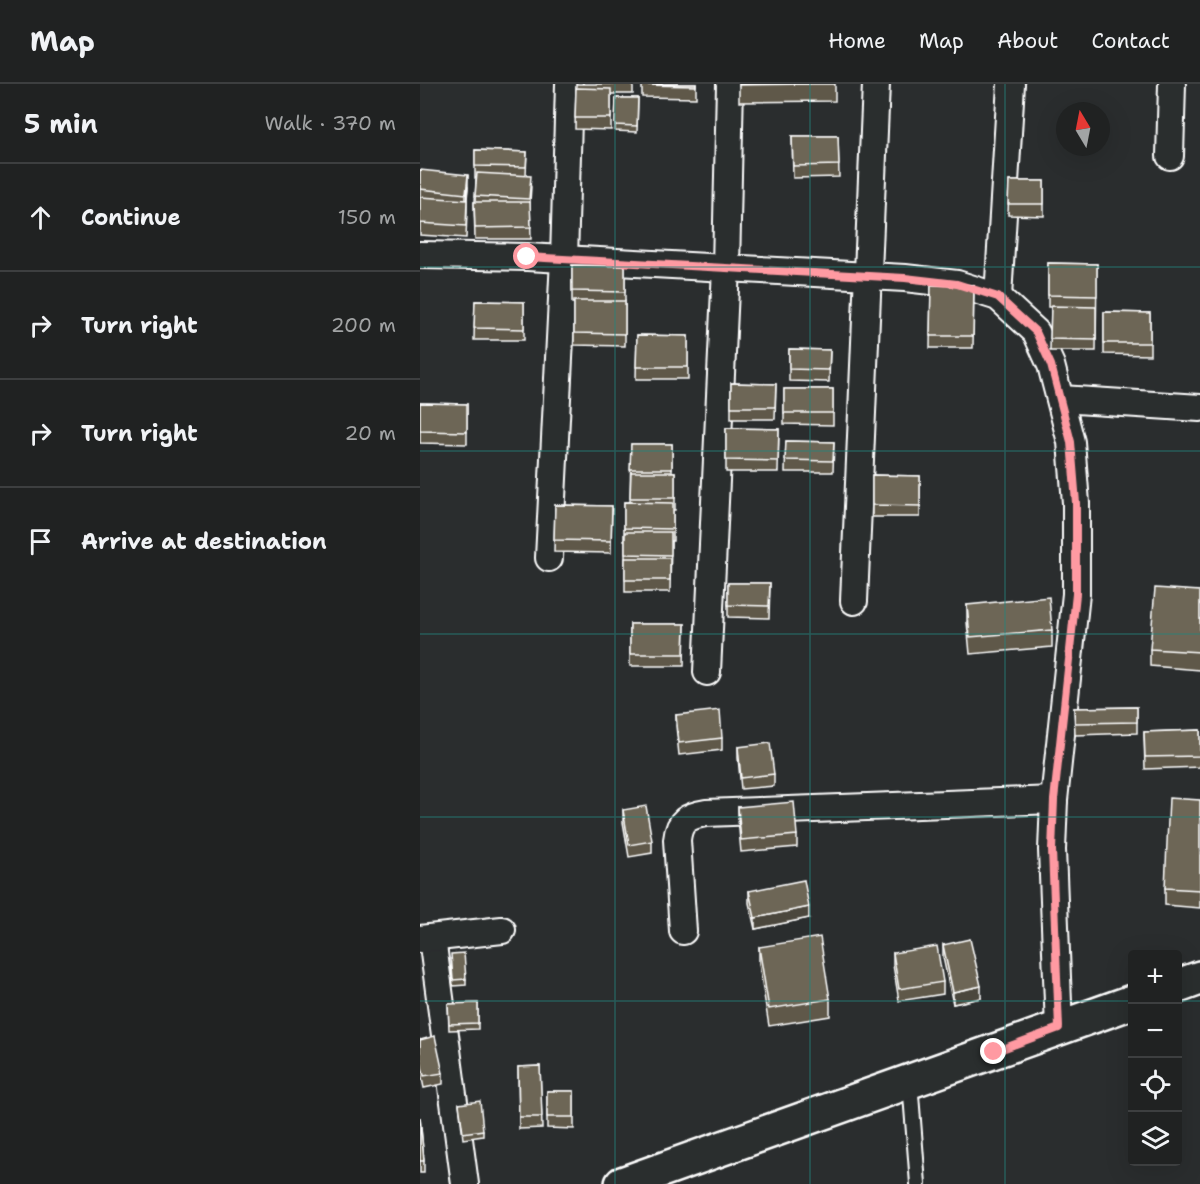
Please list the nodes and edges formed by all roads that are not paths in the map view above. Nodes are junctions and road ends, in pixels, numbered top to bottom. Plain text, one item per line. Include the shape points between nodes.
1 (569, 84) edge
2 (730, 84) edge
3 (876, 84) edge
4 (1011, 84) edge
5 (1173, 84) edge
6 (1170, 156) dead end
7 (420, 255) edge
8 (564, 260) junction
9 (726, 268) junction
10 (868, 276) junction
11 (998, 297) junction
12 (1061, 399) junction
13 (1200, 408) edge
14 (549, 558) dead end
15 (854, 600) dead end
16 (707, 672) dead end
17 (1054, 800) junction
18 (502, 930) dead end
19 (682, 931) dead end
20 (426, 938) edge
21 (1200, 978) edge
22 (1182, 985) edge
23 (1128, 1003) edge
24 (1059, 1028) junction
25 (909, 1082) junction
26 (641, 1181) edge
27 (465, 1184) edge
28 (918, 1184) edge

1 - 8 street
2 - 9 street
3 - 10 street
4 - 11 street
5 - 6 street
7 - 8 street
8 - 9 street
8 - 14 street
9 - 10 street
9 - 16 street
10 - 11 street via 957,284
10 - 15 street
11 - 12 street via 1036,332
12 - 13 street
12 - 17 street via 1071,442 1076,594
17 - 19 street via 694,815 678,829
17 - 24 street via 1052,850
18 - 20 street
20 - 27 street
21 - 22 main road
23 - 24 main road
24 - 25 main road
25 - 26 main road
25 - 28 lane

